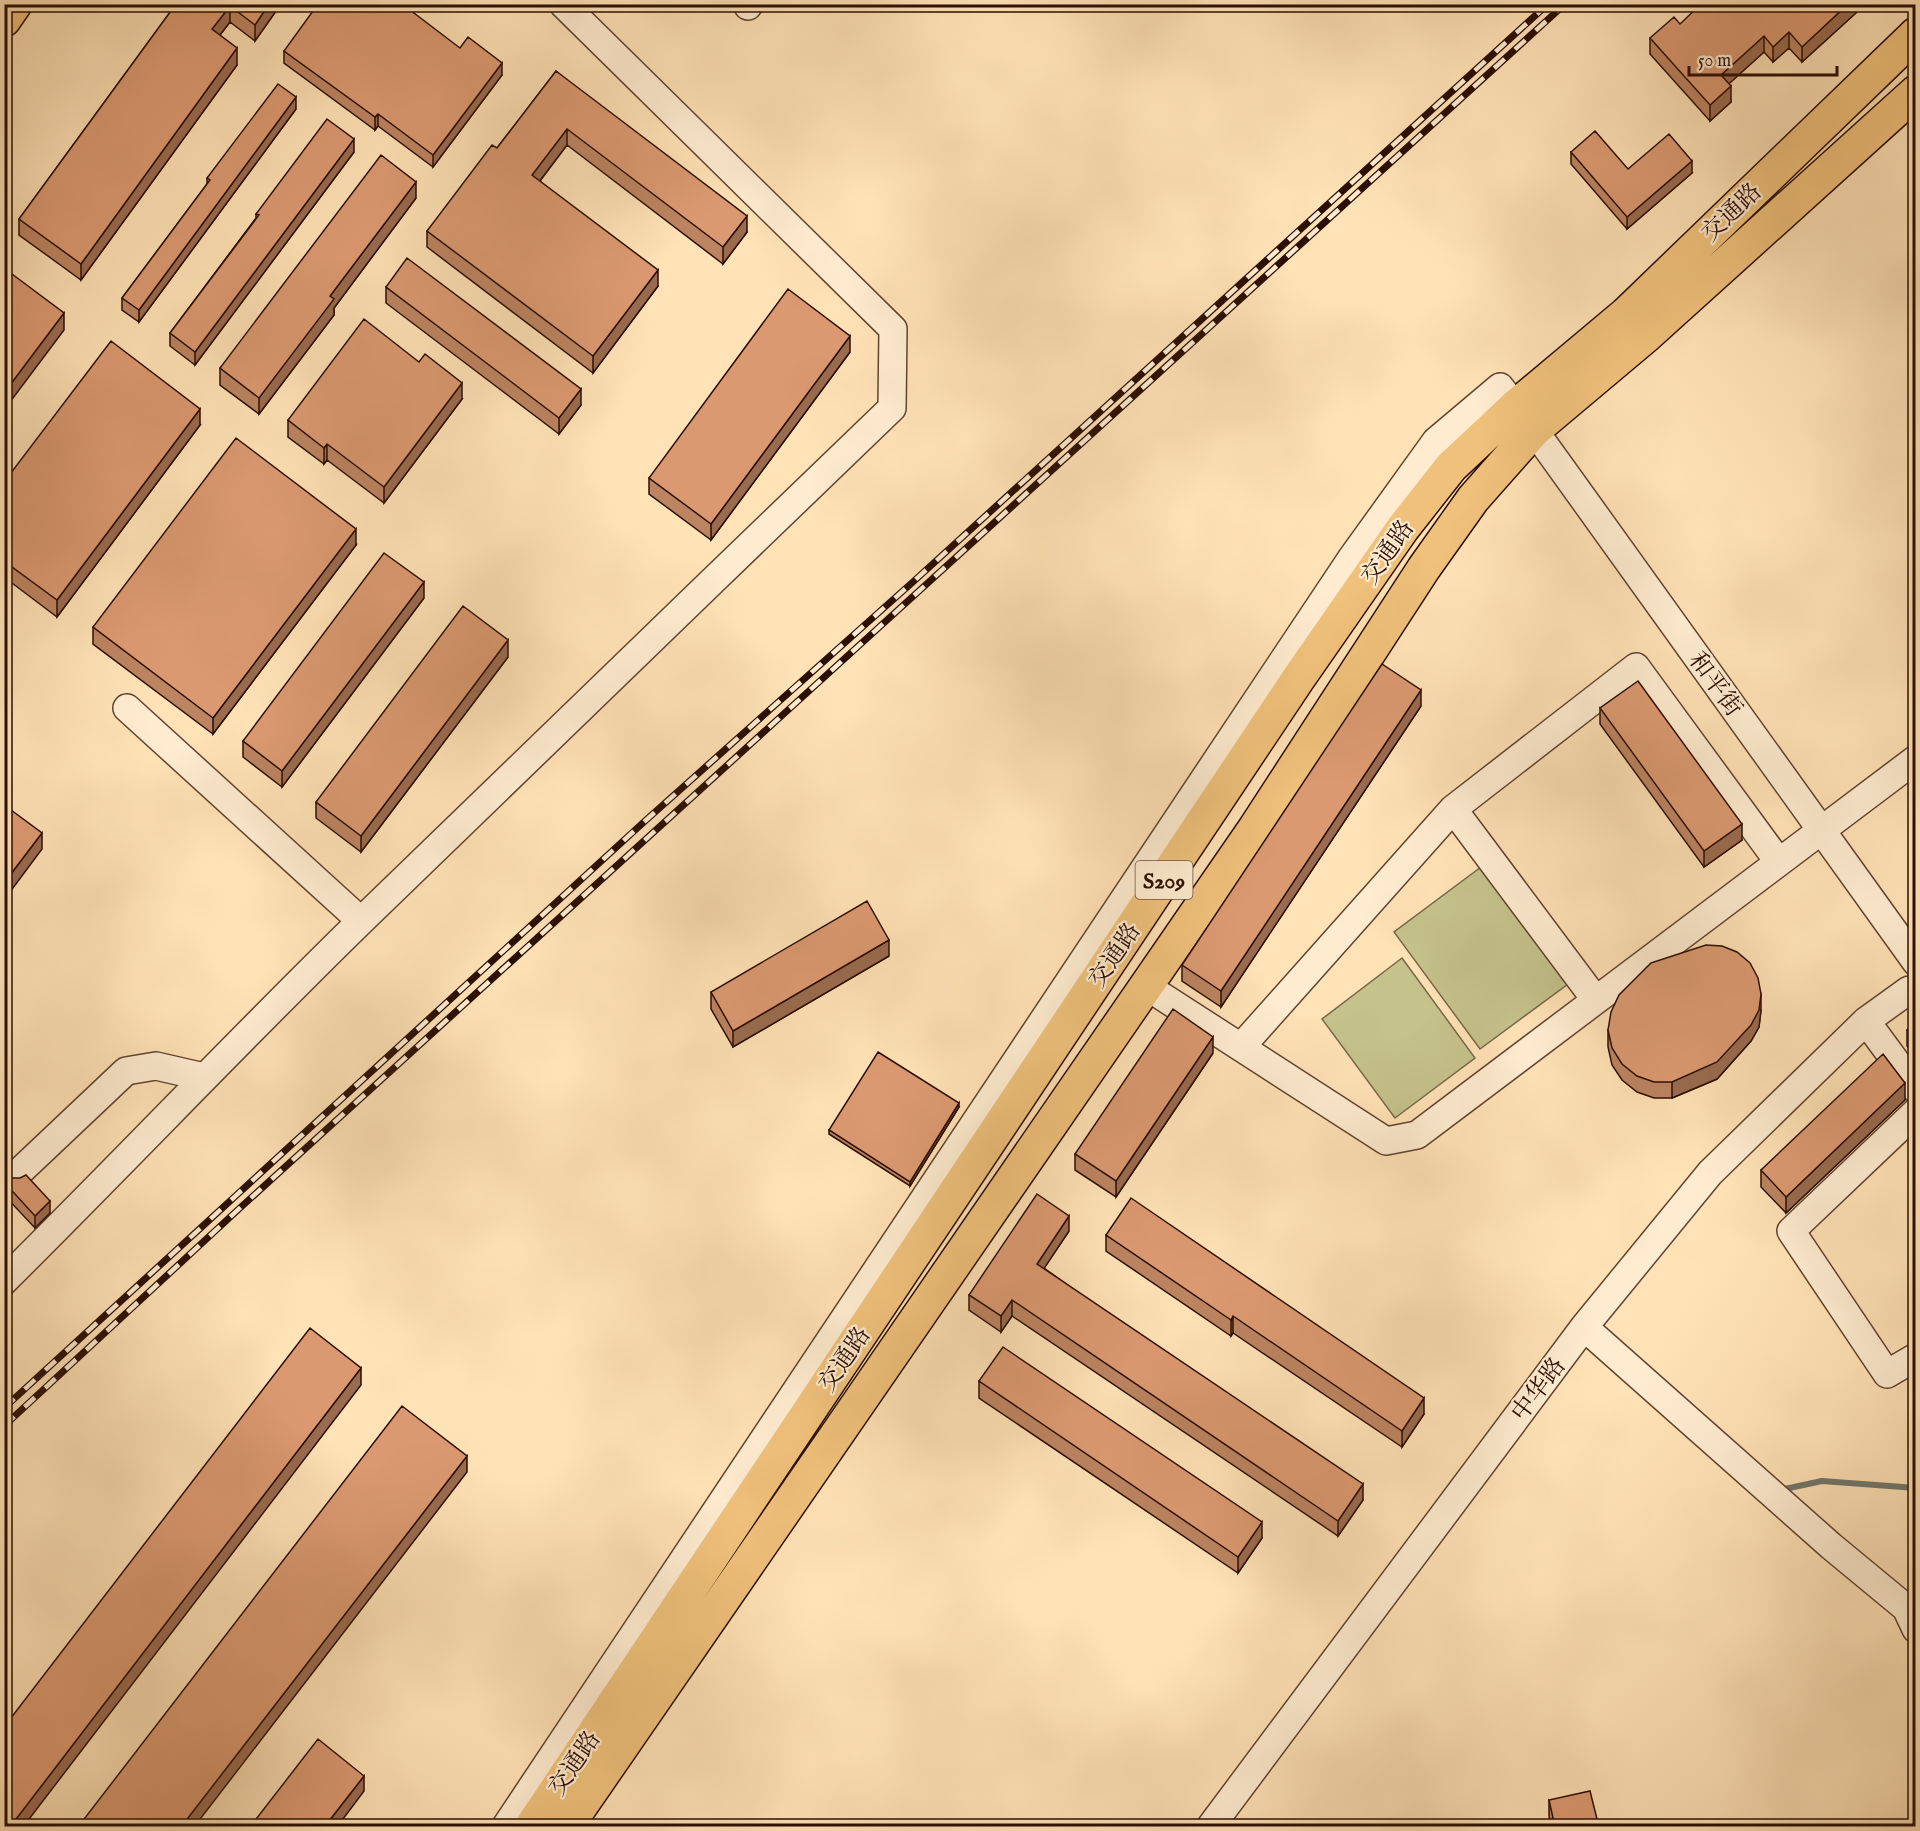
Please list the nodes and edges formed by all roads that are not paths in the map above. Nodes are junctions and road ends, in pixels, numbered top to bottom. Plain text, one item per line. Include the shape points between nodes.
1 (15, 4) edge
2 (562, 4) edge
3 (4, 20) edge
4 (1916, 34) edge
5 (1916, 92) edge
6 (1516, 408) junction
7 (127, 708) dead end
8 (1916, 759) edge
9 (1453, 809) junction
10 (1820, 830) junction
11 (1778, 861) junction
12 (361, 921) junction
13 (1914, 977) edge
14 (1146, 986) junction
15 (1595, 999) junction
16 (1866, 1021) junction
17 (1241, 1047) junction
18 (204, 1077) junction
19 (1916, 1089) edge
20 (1916, 1113) edge
21 (16, 1175) edge
22 (4, 1281) edge
23 (1584, 1327) junction
24 (1916, 1357) edge
25 (1916, 1629) edge
26 (506, 1827) edge
27 (532, 1827) edge
28 (567, 1827) edge
29 (1211, 1827) edge

1 - 3 main road
2 - 12 street via 893,329 892,408
4 - 6 main road, 交通路 / S209 via 1626,314
5 - 6 main road, 交通路 / S209 via 1647,335
6 - 10 street, 和平街
6 - 14 main road, 交通路 / S209 via 1473,499
6 - 26 street via 1436,441 1351,559
6 - 27 main road, 交通路 / S209 via 1451,467 1403,528 1298,679
7 - 12 street
8 - 10 street
9 - 11 street via 1636,668
9 - 15 street
9 - 17 street
10 - 11 street
10 - 13 street, 和平街
11 - 15 street
12 - 18 street
13 - 16 street, 中华路
14 - 17 street
14 - 28 main road, 交通路 / S209
15 - 17 street via 1417,1134 1386,1141
16 - 19 street
16 - 23 street, 中华路 via 1710,1173
18 - 21 street via 156,1066 126,1071
18 - 22 street
20 - 24 street via 1791,1231 1887,1374
23 - 25 street via 1906,1608
23 - 29 street, 中华路

